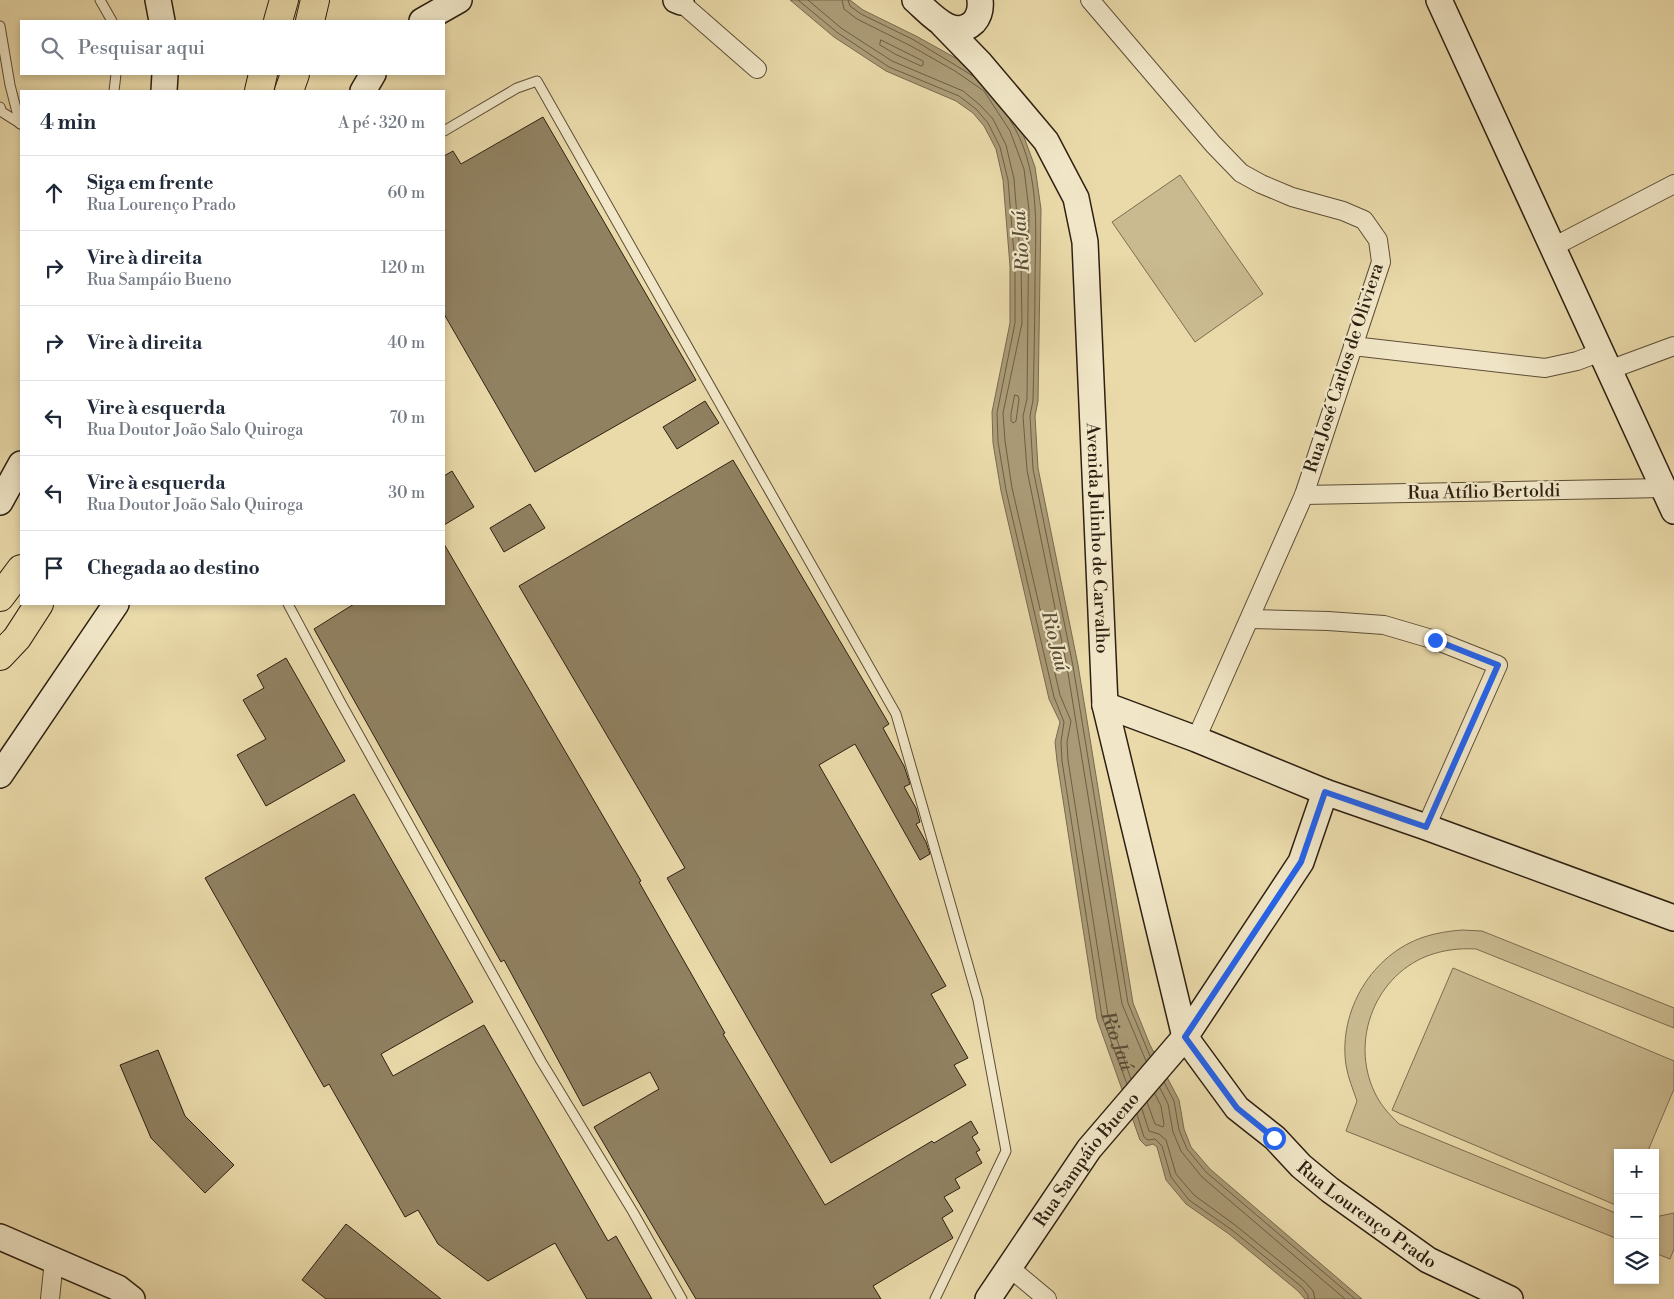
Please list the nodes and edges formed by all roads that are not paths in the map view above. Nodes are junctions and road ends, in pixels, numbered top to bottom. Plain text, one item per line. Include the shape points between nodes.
1 (100, 0) edge
2 (158, 0) edge
3 (284, 0) edge
4 (315, 0) edge
5 (459, 0) edge
6 (915, 0) edge
7 (1090, 0) edge
8 (1440, 0) edge
9 (678, 1) edge
10 (984, 7) edge
11 (938, 15) edge
12 (111, 20) edge
13 (162, 20) edge
14 (278, 20) edge
15 (310, 20) edge
16 (424, 20) edge
17 (0, 26) edge
18 (980, 63) junction
19 (757, 69) dead end
20 (116, 75) edge
21 (165, 75) edge
22 (263, 75) edge
23 (295, 75) edge
24 (372, 75) edge
25 (114, 90) edge
26 (164, 90) edge
27 (259, 90) edge
28 (289, 90) edge
29 (364, 90) edge
30 (0, 107) edge
31 (20, 124) edge
32 (445, 130) edge
33 (1674, 184) edge
34 (1553, 247) junction
35 (1353, 346) junction
36 (1674, 346) edge
37 (1605, 361) junction
38 (20, 466) edge
39 (1664, 488) junction
40 (1304, 495) junction
41 (0, 502) edge
42 (1674, 510) edge
43 (20, 569) edge
44 (0, 598) edge
45 (38, 605) edge
46 (47, 605) edge
47 (115, 605) edge
48 (289, 605) edge
49 (1250, 619) junction
50 (9, 647) edge
51 (1105, 705) junction
52 (1196, 739) junction
53 (0, 775) edge
54 (1325, 792) junction
55 (1426, 827) junction
56 (1674, 918) edge
57 (1185, 1037) junction
58 (0, 1236) edge
59 (54, 1260) junction
60 (1010, 1268) junction
61 (120, 1295) edge
62 (50, 1299) edge
63 (682, 1299) edge
64 (935, 1299) edge
65 (988, 1299) edge
66 (1047, 1299) edge
67 (1510, 1299) edge

1 - 12 lane
2 - 13 street
3 - 14 highway
4 - 15 highway
5 - 16 street
6 - 11 street, Avenida Julinho de Carvalho
7 - 35 street, Rua José Carlos de Oliviera via 1241,173 1292,197 1364,220 1378,240 1381,262
8 - 34 street
9 - 19 street
10 - 11 street via 966,27 958,29 950,28
10 - 18 street
11 - 18 street, Avenida Julinho de Carvalho
17 - 31 lane
18 - 51 street, Avenida Julinho de Carvalho via 1046,141 1076,198 1085,242
20 - 25 lane
21 - 26 street
22 - 27 highway
23 - 28 highway
24 - 29 street
30 - 31 lane via 2,112
32 - 64 lane via 517,88 537,81 896,714 978,1000 1006,1151
33 - 34 street
34 - 37 street
35 - 37 street via 1545,368 1577,361
35 - 40 street, Rua José Carlos de Oliviera
36 - 37 street
37 - 39 street
38 - 41 street
39 - 40 street, Rua Atílio Bertoldi
39 - 42 street
40 - 49 street, Rua José Carlos de Oliviera
43 - 44 highway
45 - 50 highway
46 - 50 highway
47 - 53 street
48 - 63 lane via 541,1061
49 - 52 street, Rua José Carlos de Oliviera
49 - 55 street via 1384,625 1435,640 1498,665
51 - 52 street
51 - 57 street, Avenida Julinho de Carvalho
52 - 54 street
54 - 55 street
54 - 57 street, Rua Sampáio Bueno via 1301,862
55 - 56 street
57 - 60 street, Rua Sampáio Bueno via 1089,1149
57 - 67 street, Rua Lourenço Prado via 1237,1108 1330,1190 1428,1260
58 - 59 street
59 - 61 street
59 - 62 street
60 - 65 street, Rua Sampáio Bueno
60 - 66 street

